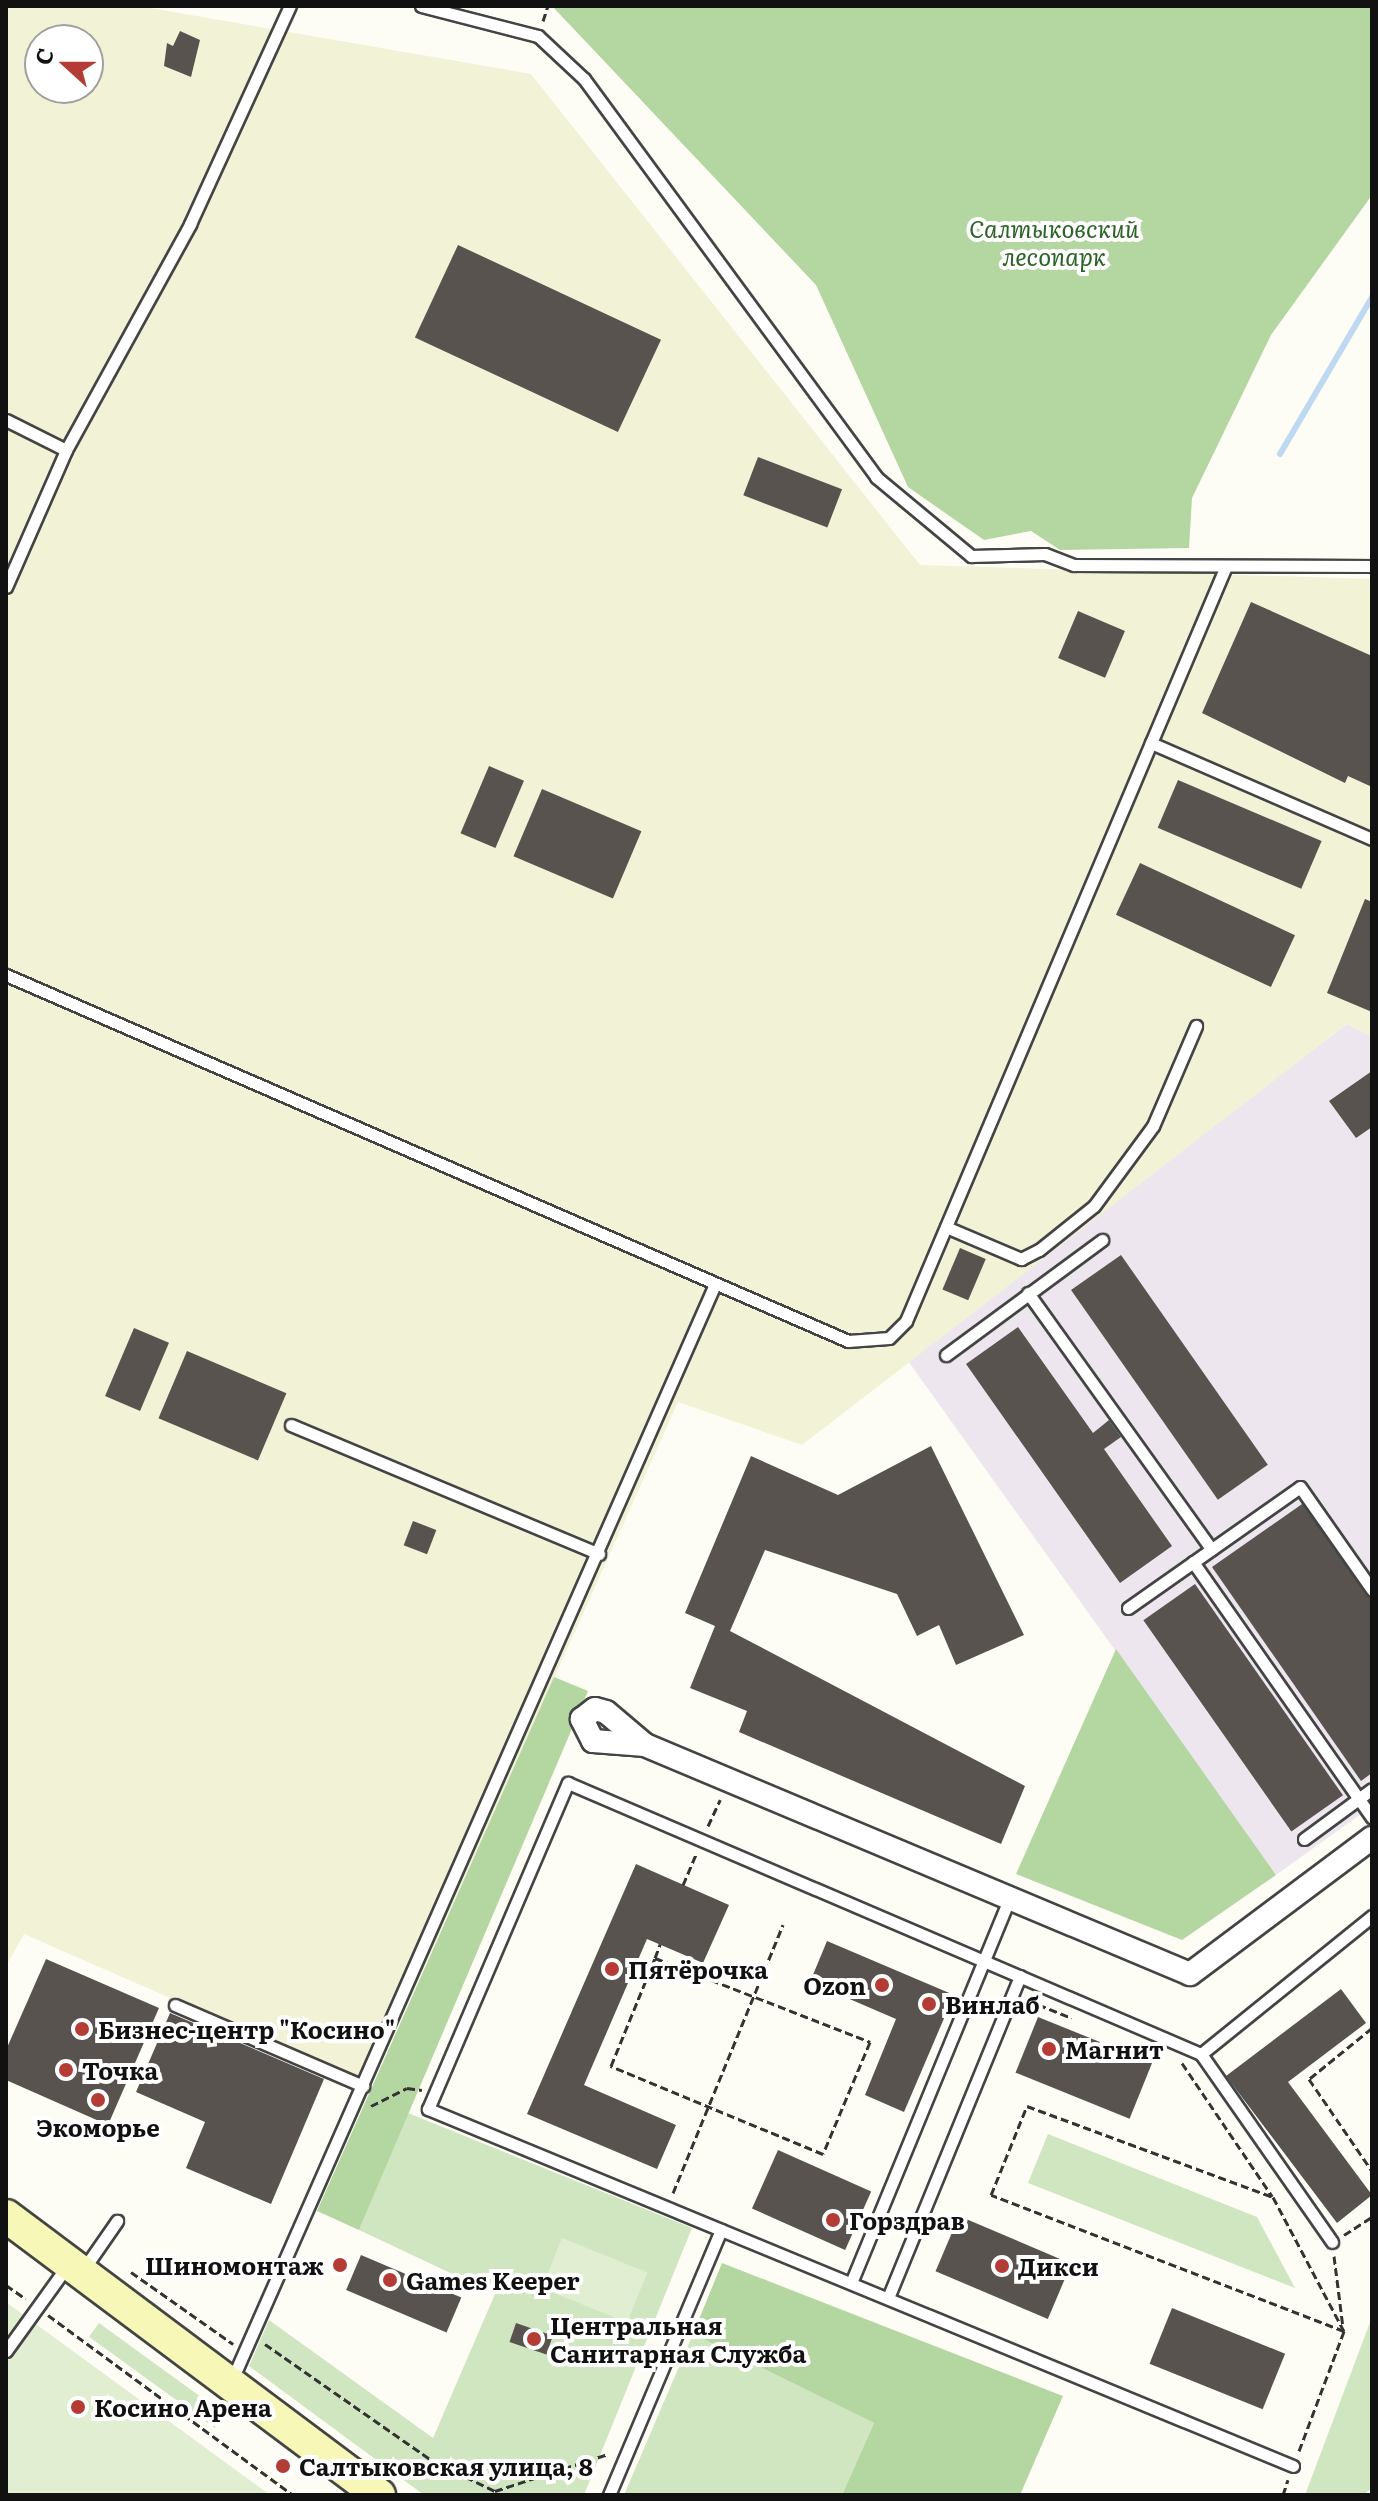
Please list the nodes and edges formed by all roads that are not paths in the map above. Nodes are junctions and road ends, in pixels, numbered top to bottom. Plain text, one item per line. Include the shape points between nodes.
1 (290, 6) edge
2 (421, 6) edge
3 (6, 420) edge
4 (66, 450) junction
5 (1226, 566) junction
6 (1372, 566) edge
7 (6, 587) edge
8 (1151, 743) junction
9 (1372, 839) edge
10 (6, 975) edge
11 (1196, 1026) dead end
12 (946, 1227) junction
13 (1102, 1240) dead end
14 (715, 1284) junction
15 (1028, 1293) junction
16 (946, 1355) dead end
17 (291, 1425) dead end
18 (1211, 1549) junction
19 (599, 1554) junction
20 (1193, 1562) junction
21 (1372, 1590) edge
22 (1128, 1608) dead end
23 (645, 1745) dead end
24 (1372, 1789) edge
25 (1358, 1799) junction
26 (1372, 1818) edge
27 (1372, 1838) edge
28 (1304, 1839) dead end
29 (1010, 1898) junction
30 (1372, 1916) edge
31 (985, 1961) junction
32 (1020, 1976) junction
33 (175, 2005) dead end
34 (1201, 2054) junction
35 (363, 2086) junction
36 (6, 2216) edge
37 (117, 2221) dead end
38 (721, 2230) junction
39 (1332, 2242) road end
40 (76, 2267) junction
41 (851, 2283) junction
42 (888, 2298) junction
43 (6, 2351) edge
44 (230, 2383) junction
45 (1293, 2466) road end
46 (367, 2491) edge
47 (609, 2495) edge

1 - 4 lane via 190,224
2 - 5 lane via 538,36 584,79 876,477 938,535 971,556 1004,560 1045,554 1074,565
3 - 4 lane
4 - 7 lane
5 - 6 lane
5 - 8 lane
8 - 9 lane
8 - 12 lane
10 - 14 lane
11 - 12 lane via 1153,1126 1094,1206 1021,1259
12 - 14 lane via 906,1321 889,1338 848,1341
13 - 15 lane
14 - 19 lane
15 - 16 lane
15 - 18 lane
17 - 19 lane
18 - 20 lane
18 - 21 lane via 1300,1487
19 - 35 lane
20 - 22 lane
20 - 25 lane
23 - 29 street
24 - 25 lane
25 - 26 lane
25 - 28 lane
27 - 29 street via 1190,1974
29 - 31 lane
30 - 34 lane
31 - 32 lane
31 - 38 lane via 568,1783 428,2109
31 - 41 lane
32 - 34 lane
32 - 42 lane
33 - 35 lane
34 - 39 lane
35 - 44 lane
36 - 40 main road
37 - 40 lane
38 - 41 lane
38 - 47 lane
40 - 43 lane via 36,2307
40 - 44 main road
41 - 42 lane
42 - 45 lane
44 - 46 main road

